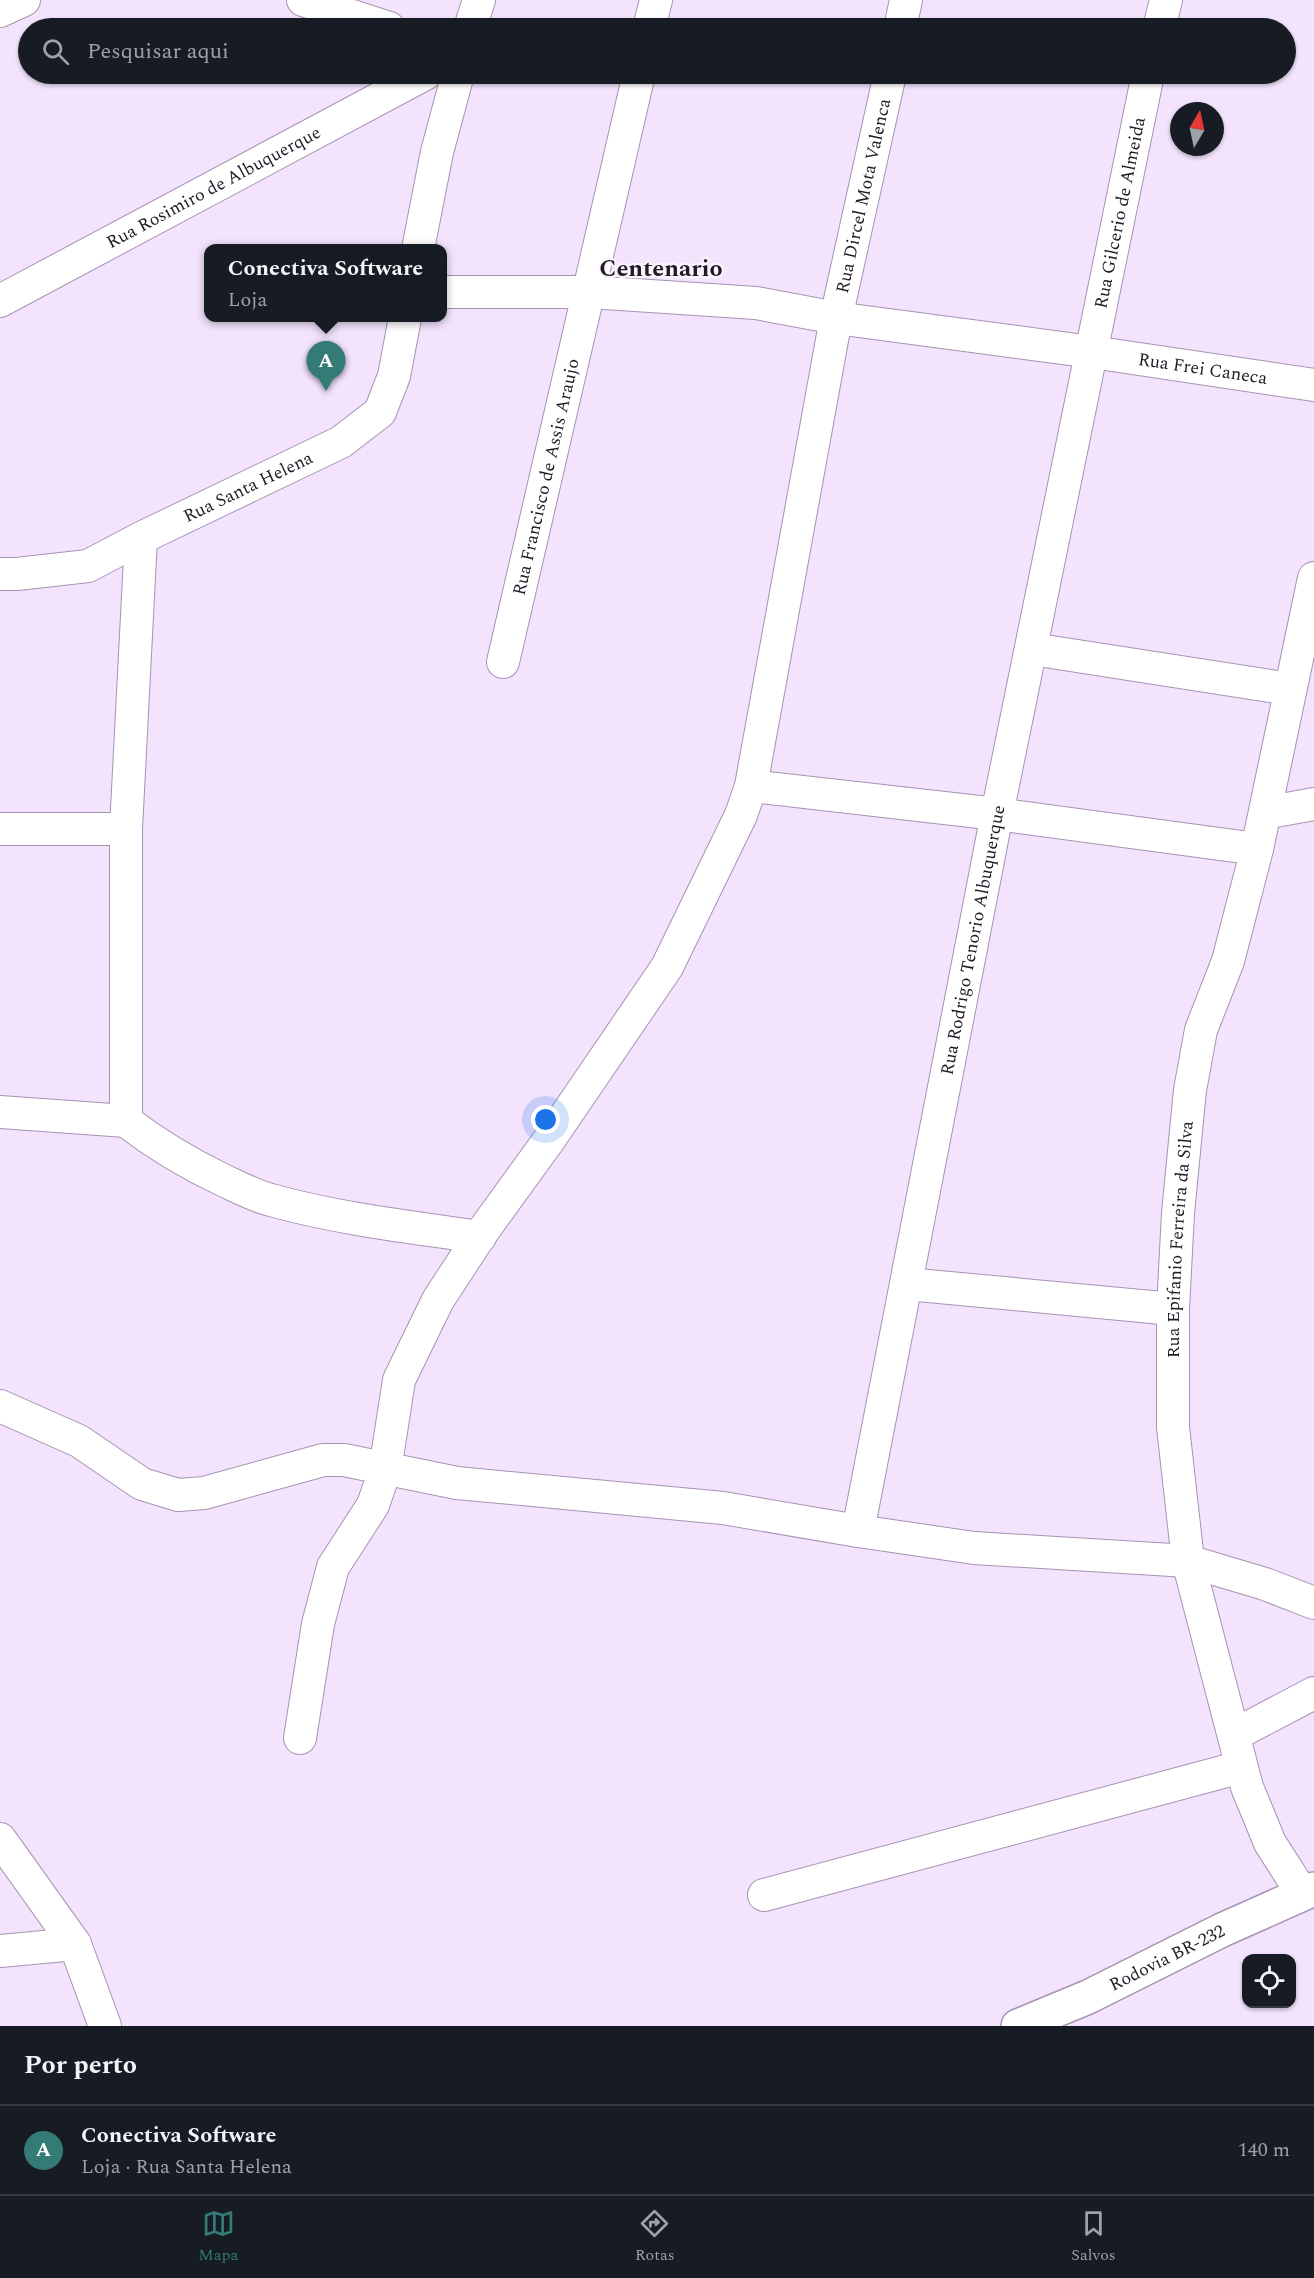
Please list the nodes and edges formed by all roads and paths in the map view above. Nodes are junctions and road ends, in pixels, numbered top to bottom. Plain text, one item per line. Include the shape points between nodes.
1 (24, 0) edge
2 (303, 0) edge
3 (479, 0) edge
4 (656, 0) edge
5 (906, 0) edge
6 (1166, 0) edge
7 (0, 11) edge
8 (358, 18) edge
9 (473, 18) edge
10 (652, 18) edge
11 (902, 18) edge
12 (1162, 18) edge
13 (406, 84) edge
14 (455, 84) edge
15 (637, 84) edge
16 (888, 84) edge
17 (1146, 84) edge
18 (419, 244) edge
19 (447, 292) edge
20 (590, 292) junction
21 (0, 301) edge
22 (836, 318) junction
23 (404, 322) edge
24 (1092, 352) junction
25 (1314, 385) edge
26 (141, 538) junction
27 (8, 574) edge
28 (1314, 578) edge
29 (1032, 649) junction
30 (503, 662) dead end
31 (1290, 689) junction
32 (751, 786) junction
33 (1314, 804) edge
34 (1265, 813) junction
35 (997, 814) junction
36 (0, 829) edge
37 (126, 829) junction
38 (1257, 849) junction
39 (0, 1112) edge
40 (126, 1121) junction
41 (480, 1237) junction
42 (907, 1284) junction
43 (1173, 1309) junction
44 (0, 1406) edge
45 (385, 1470) junction
46 (858, 1532) junction
47 (1188, 1561) junction
48 (1314, 1603) edge
49 (1314, 1693) edge
50 (1234, 1735) junction
51 (300, 1738) dead end
52 (1241, 1767) junction
53 (0, 1839) edge
54 (1308, 1891) edge
55 (765, 1895) dead end
56 (75, 1944) junction
57 (0, 1951) edge
58 (105, 2026) edge
59 (1018, 2026) edge

1 - 7 street
2 - 8 street
3 - 9 street
4 - 10 street
5 - 11 street
6 - 12 street
13 - 21 street, Rua Rosimiro de Albuquerque
14 - 18 street
15 - 20 street, Rua Francisco de Assis Araujo
16 - 22 street, Rua Dircel Mota Valenca
17 - 24 street, Rua Gilcerio de Almeida
19 - 20 street
20 - 22 street via 756,303
20 - 30 street, Rua Francisco de Assis Araujo
22 - 24 street, Rua Frei Caneca
22 - 32 street, Rua Dircel Mota Valenca
23 - 26 street, Rua Santa Helena via 394,376 380,412 340,442
24 - 25 street, Rua Frei Caneca
24 - 29 street, Rua Rodrigo Tenorio Albuquerque
26 - 27 street, Rua Santa Helena via 88,566
26 - 37 street
28 - 31 street, Rua Epifanio Ferreira da Silva
29 - 31 street
29 - 35 street, Rua Rodrigo Tenorio Albuquerque
31 - 34 street, Rua Epifanio Ferreira da Silva
32 - 35 street
32 - 41 street, Rua Dircel Mota Valenca via 741,815 667,967
33 - 34 street
34 - 38 street, Rua Epifanio Ferreira da Silva
35 - 38 street
35 - 42 street, Rua Rodrigo Tenorio Albuquerque
36 - 37 street
37 - 40 street
38 - 43 street, Rua Epifanio Ferreira da Silva via 1228,961 1201,1030 1190,1090
39 - 40 street
40 - 41 street via 158,1145 252,1194 385,1224
41 - 45 street, Rua Dircel Mota Valenca via 438,1300 399,1380
42 - 43 street
42 - 46 street, Rua Rodrigo Tenorio Albuquerque
43 - 47 street, Rua Epifanio Ferreira da Silva via 1173,1427
44 - 45 street via 79,1441 142,1484 178,1495 204,1493 323,1461 344,1460
45 - 46 street via 457,1483 723,1508
45 - 51 street, Rua Dircel Mota Valenca via 373,1505 333,1567 318,1624
46 - 47 street via 974,1548
47 - 48 street
47 - 50 street, Rua Epifanio Ferreira da Silva
49 - 50 street
50 - 52 street, Rua Epifanio Ferreira da Silva
52 - 54 street, Rua Epifanio Ferreira da Silva via 1270,1843
52 - 55 street
53 - 56 street
54 - 59 highway, Rodovia BR-232 via 1088,1997
56 - 57 street
56 - 58 street

